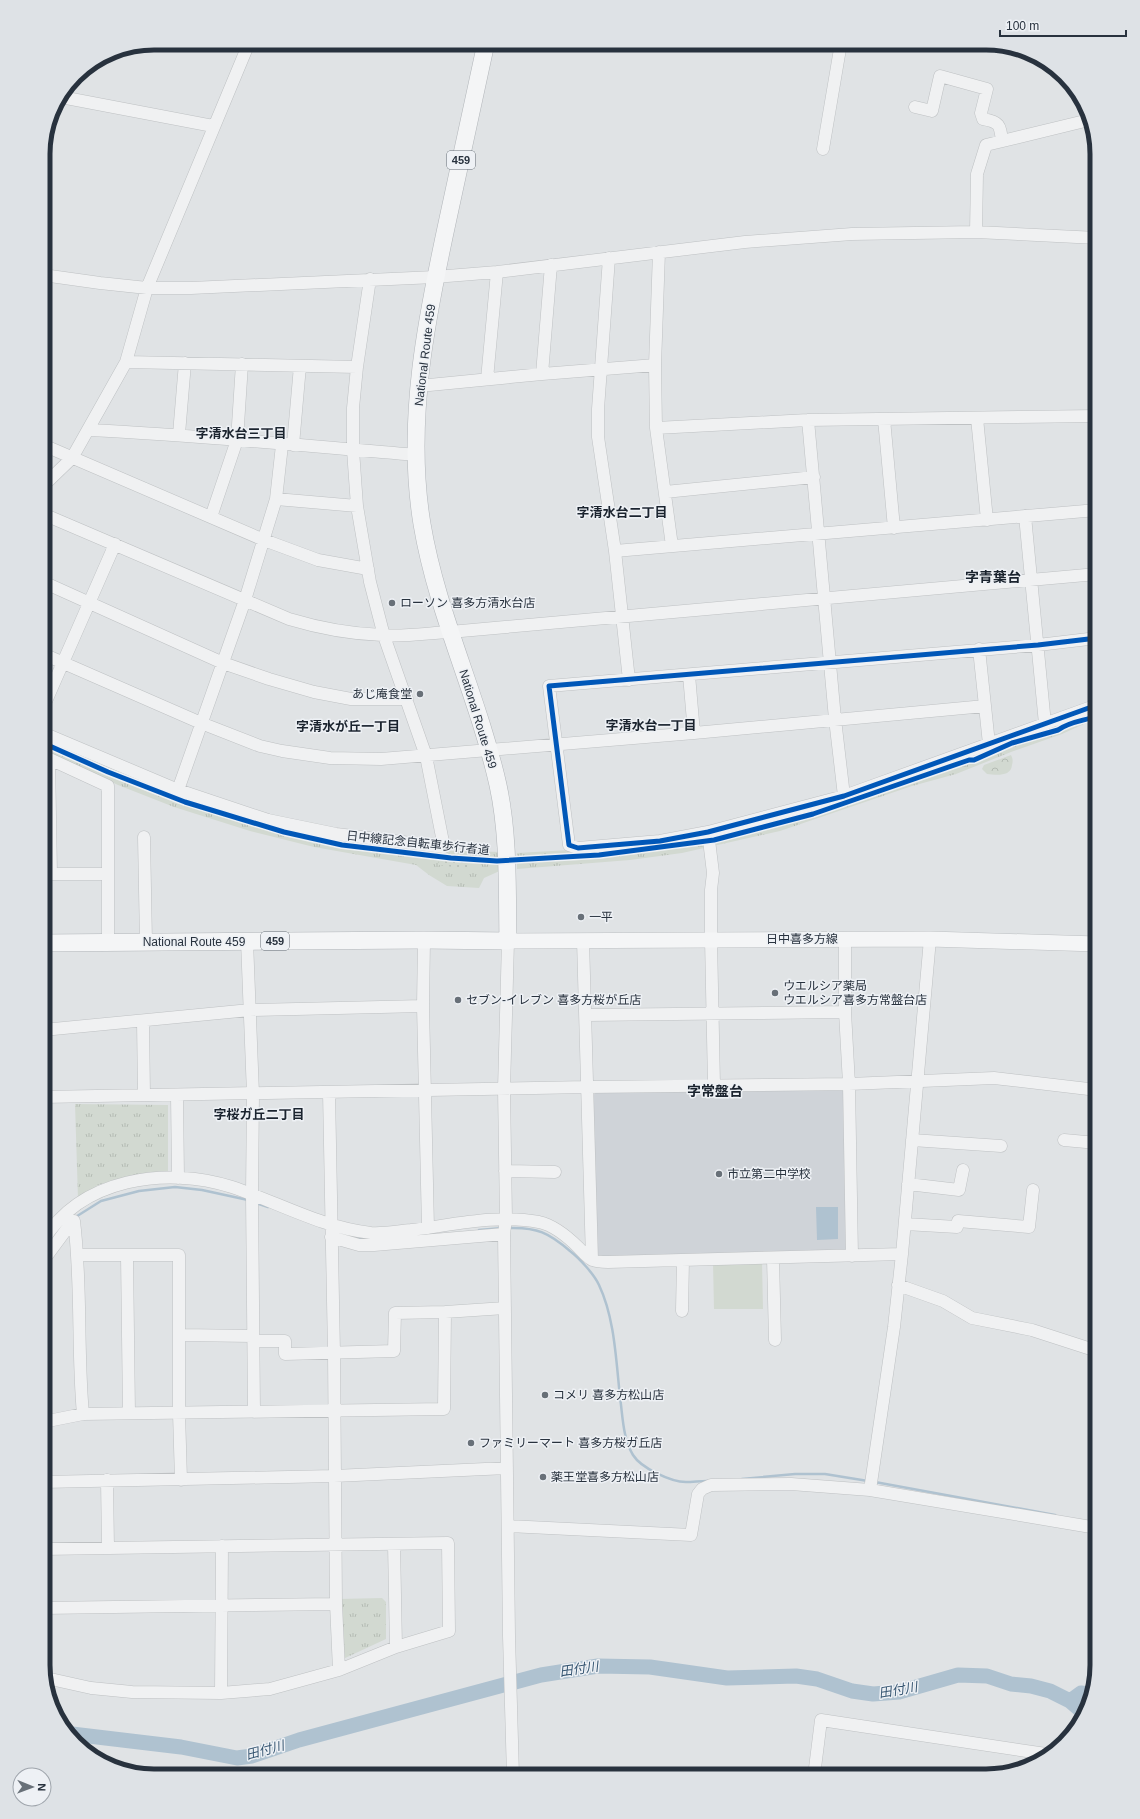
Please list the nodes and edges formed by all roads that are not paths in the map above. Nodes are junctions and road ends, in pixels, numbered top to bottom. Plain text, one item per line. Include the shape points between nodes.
1 (246, 50) edge
2 (484, 50) edge
3 (840, 50) edge
4 (67, 98) edge
5 (916, 107) dead end
6 (1084, 121) edge
7 (213, 126) junction
8 (1002, 141) junction
9 (823, 149) dead end
10 (976, 232) junction
11 (1090, 238) edge
12 (659, 252) junction
13 (609, 258) junction
14 (551, 265) junction
15 (497, 272) junction
16 (50, 276) edge
17 (435, 277) junction
18 (370, 279) junction
19 (147, 288) junction
20 (126, 362) junction
21 (185, 363) junction
22 (242, 364) junction
23 (655, 365) junction
24 (300, 366) junction
25 (357, 368) junction
26 (601, 369) junction
27 (542, 374) junction
28 (488, 379) junction
29 (419, 386) junction
30 (1090, 416) edge
31 (977, 418) junction
32 (884, 419) junction
33 (808, 420) junction
34 (656, 428) junction
35 (89, 430) junction
36 (179, 434) junction
37 (237, 440) junction
38 (288, 445) junction
39 (50, 448) edge
40 (353, 450) junction
41 (416, 455) junction
42 (72, 458) junction
43 (814, 477) junction
44 (50, 479) edge
45 (665, 492) junction
46 (276, 499) junction
47 (357, 506) junction
48 (1090, 511) edge
49 (1025, 516) junction
50 (50, 517) edge
51 (211, 517) junction
52 (987, 520) junction
53 (894, 528) junction
54 (819, 534) junction
55 (264, 540) junction
56 (115, 544) junction
57 (672, 546) junction
58 (615, 551) junction
59 (368, 569) junction
60 (1090, 575) edge
61 (1031, 580) junction
62 (50, 585) edge
63 (824, 597) junction
64 (245, 600) junction
65 (88, 602) junction
66 (623, 615) junction
67 (450, 632) junction
68 (384, 636) junction
69 (1090, 639) edge
70 (1038, 645) junction
71 (979, 649) junction
72 (50, 657) edge
73 (830, 661) junction
74 (63, 662) junction
75 (223, 663) junction
76 (689, 675) junction
77 (629, 680) junction
78 (50, 692) edge
79 (406, 699) junction
80 (985, 706) junction
81 (1090, 708) edge
82 (835, 719) junction
83 (201, 723) junction
84 (1045, 724) junction
85 (694, 733) junction
86 (50, 736) edge
87 (556, 744) junction
88 (989, 744) junction
89 (489, 751) junction
90 (426, 756) junction
91 (50, 760) edge
92 (178, 790) junction
93 (844, 796) junction
94 (708, 832) junction
95 (144, 837) dead end
96 (50, 874) edge
97 (107, 874) junction
98 (711, 939) junction
99 (845, 939) junction
100 (930, 939) junction
101 (424, 940) junction
102 (583, 940) junction
103 (248, 941) junction
104 (508, 941) junction
105 (108, 942) junction
106 (146, 942) junction
107 (50, 943) edge
108 (1090, 944) edge
109 (423, 1006) junction
110 (250, 1010) junction
111 (845, 1012) junction
112 (713, 1014) junction
113 (586, 1015) junction
114 (143, 1021) junction
115 (50, 1029) edge
116 (917, 1080) junction
117 (849, 1084) junction
118 (714, 1085) junction
119 (588, 1086) junction
120 (504, 1089) junction
121 (1090, 1089) edge
122 (425, 1091) junction
123 (329, 1092) junction
124 (253, 1094) junction
125 (144, 1095) junction
126 (177, 1095) junction
127 (50, 1097) edge
128 (912, 1140) junction
129 (1064, 1140) dead end
130 (1090, 1142) edge
131 (1002, 1146) dead end
132 (963, 1170) dead end
133 (504, 1171) junction
134 (555, 1172) dead end
135 (178, 1178) junction
136 (908, 1184) junction
137 (1033, 1190) dead end
138 (252, 1194) junction
139 (506, 1219) junction
140 (331, 1224) junction
141 (905, 1224) junction
142 (428, 1228) junction
143 (50, 1230) edge
144 (504, 1234) junction
145 (331, 1237) junction
146 (50, 1252) edge
147 (902, 1254) junction
148 (78, 1255) junction
149 (127, 1256) junction
150 (852, 1256) junction
151 (773, 1258) junction
152 (592, 1260) junction
153 (683, 1260) junction
154 (898, 1286) junction
155 (505, 1308) junction
156 (682, 1311) dead end
157 (445, 1312) junction
158 (180, 1335) junction
159 (254, 1339) junction
160 (775, 1340) dead end
161 (1090, 1348) edge
162 (334, 1353) junction
163 (333, 1410) junction
164 (254, 1412) junction
165 (128, 1413) junction
166 (179, 1413) junction
167 (83, 1414) junction
168 (50, 1421) edge
169 (507, 1468) junction
170 (334, 1476) junction
171 (107, 1480) junction
172 (181, 1480) junction
173 (50, 1482) edge
174 (870, 1490) junction
175 (508, 1526) junction
176 (1090, 1527) edge
177 (394, 1544) junction
178 (336, 1545) junction
179 (222, 1546) junction
180 (108, 1548) junction
181 (50, 1549) edge
182 (336, 1604) junction
183 (221, 1606) junction
184 (50, 1608) edge
185 (396, 1647) junction
186 (339, 1670) junction
187 (51, 1679) edge
188 (221, 1693) junction
189 (1040, 1753) edge
190 (513, 1769) edge
191 (815, 1769) edge

1 - 7 street
2 - 17 highway, National Route 459 / 459
3 - 9 street
4 - 7 street
5 - 8 street via 932,111 940,76 987,89 981,113 983,119 995,121 1000,127
6 - 8 street
7 - 19 street
8 - 10 street via 986,145 978,168
10 - 11 street
10 - 12 street via 852,234
12 - 13 street
12 - 23 street
13 - 14 street
13 - 26 street
14 - 15 street
14 - 27 street
15 - 17 street
15 - 28 street
16 - 19 street
17 - 18 street
17 - 29 highway, National Route 459 / 459
18 - 19 street
18 - 25 street
19 - 20 street
20 - 21 street
20 - 35 street
21 - 22 street
21 - 36 street
22 - 24 street
22 - 37 street
23 - 26 street
23 - 34 street
24 - 25 street
24 - 38 street
25 - 40 street via 353,408
26 - 27 street
26 - 58 street via 598,437
27 - 28 street
28 - 29 street
29 - 41 highway, National Route 459 / 459
30 - 31 street
31 - 32 street
31 - 52 street
32 - 33 street
32 - 53 street
33 - 34 street
33 - 43 street
34 - 45 street
35 - 36 street
35 - 42 street
36 - 37 street
37 - 38 street
37 - 51 street
38 - 40 street
38 - 46 street
39 - 42 street
40 - 41 street
40 - 47 street
41 - 67 highway, National Route 459 / 459 via 422,522 428,555
42 - 44 street
42 - 51 street
43 - 45 street
43 - 54 street
45 - 57 street
46 - 47 street
46 - 55 street
47 - 59 street
48 - 49 street
49 - 52 street
49 - 61 street
50 - 56 street
51 - 55 street
52 - 53 street
53 - 54 street
54 - 57 street
54 - 63 street
55 - 59 street via 318,560
55 - 64 street
56 - 64 street
56 - 65 street
57 - 58 street
58 - 66 street
59 - 68 street
60 - 61 street
61 - 63 street
61 - 70 street
62 - 65 street
63 - 66 street
63 - 73 street
64 - 68 street via 308,625
64 - 75 street
65 - 74 street
65 - 75 street
66 - 67 street
66 - 77 street
67 - 68 street
67 - 89 highway, National Route 459 / 459
68 - 79 street
69 - 70 street
70 - 71 street
70 - 84 street
71 - 73 street
71 - 80 street
72 - 74 street
73 - 76 street
73 - 82 street
74 - 78 street
74 - 83 street
75 - 79 street via 314,692 351,699
75 - 83 street
76 - 77 street
76 - 85 street
77 - 87 street via 550,686
79 - 90 street
80 - 82 street
80 - 88 street
81 - 84 street
82 - 85 street
82 - 93 street
83 - 90 street via 260,746 307,756 355,759
83 - 92 street
84 - 88 street
85 - 87 street
86 - 92 street
87 - 89 street
87 - 94 street via 570,845 578,848 660,841
88 - 93 street
89 - 90 street
89 - 104 highway, National Route 459 / 459 via 504,822
90 - 92 street via 444,847 336,834 268,820
91 - 97 street via 108,786
93 - 94 street
94 - 98 street via 713,873
95 - 106 street
96 - 97 street
97 - 105 street
98 - 99 main road, 日中喜多方線
98 - 102 main road, 日中喜多方線
98 - 112 street
99 - 100 main road, 日中喜多方線
99 - 111 street
100 - 108 main road, 日中喜多方線
100 - 116 street
101 - 103 highway, National Route 459 / 459
101 - 104 highway, National Route 459 / 459
101 - 109 street
102 - 104 main road, 日中喜多方線
102 - 113 street
103 - 106 highway, National Route 459 / 459
103 - 110 street
104 - 120 street
105 - 106 highway, National Route 459 / 459
105 - 107 highway, National Route 459 / 459
109 - 110 street
109 - 122 street
110 - 114 street
110 - 124 street
111 - 112 street
111 - 117 street
112 - 113 street
112 - 118 street
113 - 119 street
114 - 115 street
114 - 125 street
116 - 117 street
116 - 121 street via 994,1078
116 - 128 street
117 - 118 street
117 - 150 street
118 - 119 street
119 - 120 street
119 - 152 street
120 - 122 street
120 - 133 street
122 - 123 street
122 - 142 street
123 - 124 street
123 - 140 street
124 - 126 street
124 - 138 street
125 - 126 street
125 - 127 street
126 - 135 street
128 - 131 street
128 - 136 street
129 - 130 street
132 - 136 street via 959,1190
133 - 134 street
133 - 139 street
135 - 138 street via 205,1181
135 - 143 street via 151,1178 107,1188 70,1209
136 - 141 street
137 - 141 street via 1029,1227 958,1221 957,1227
138 - 140 street
138 - 159 street
139 - 142 street
139 - 144 street
139 - 152 street via 544,1224 572,1242
140 - 142 street via 380,1233
140 - 145 street
141 - 147 street
144 - 145 street via 374,1245 359,1245
144 - 155 street
145 - 162 street
146 - 148 street via 74,1221
147 - 150 street
147 - 154 street
148 - 149 street
148 - 167 street
149 - 158 street via 180,1256
149 - 165 street
150 - 151 street
151 - 153 street
151 - 160 street
152 - 153 street
153 - 156 street
154 - 161 street via 943,1301 972,1318 1032,1330
154 - 174 street
155 - 157 street
155 - 169 street
157 - 162 street via 395,1313 394,1352
157 - 163 street via 444,1409
158 - 159 street
158 - 166 street
159 - 162 street via 285,1341 285,1354
159 - 164 street
162 - 163 street
163 - 164 street
163 - 170 street
164 - 166 street
165 - 166 street
165 - 167 street
166 - 172 street
167 - 168 street
169 - 170 street
169 - 175 street
170 - 172 street
170 - 178 street
171 - 172 street
171 - 173 street
171 - 180 street
174 - 175 street via 791,1484 711,1485 698,1494 690,1535
174 - 176 street
175 - 190 street
177 - 178 street
177 - 185 street
177 - 185 street via 448,1543 449,1631
178 - 179 street
178 - 182 street
179 - 180 street
179 - 183 street
180 - 181 street
182 - 183 street
182 - 186 street
183 - 184 street
183 - 188 street
185 - 186 street
186 - 188 street via 270,1689
187 - 188 street via 91,1688 132,1692
189 - 191 street via 821,1720

